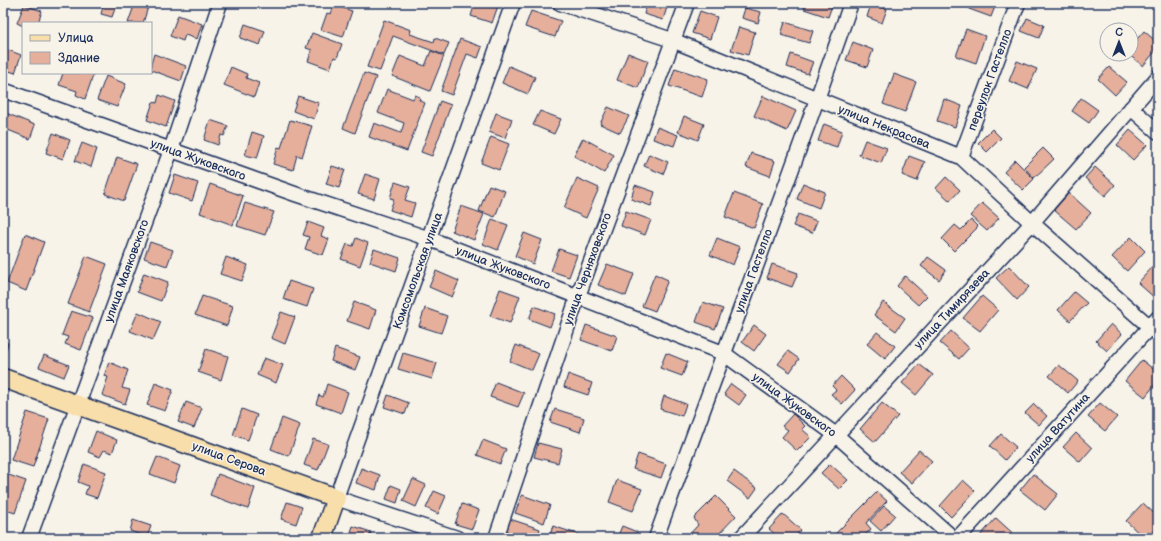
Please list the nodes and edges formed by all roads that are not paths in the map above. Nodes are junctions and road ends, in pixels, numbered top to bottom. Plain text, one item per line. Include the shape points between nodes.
1 (220, 3) edge
2 (513, 3) edge
3 (560, 3) edge
4 (687, 3) edge
5 (851, 3) edge
6 (1018, 3) edge
7 (672, 40) junction
8 (1158, 77) edge
9 (3, 90) edge
10 (817, 100) junction
11 (1131, 108) junction
12 (1158, 132) edge
13 (171, 150) junction
14 (961, 157) junction
15 (1032, 223) junction
16 (430, 239) junction
17 (578, 296) junction
18 (1155, 326) edge
19 (723, 353) junction
20 (3, 378) edge
21 (77, 405) junction
22 (836, 435) junction
23 (336, 498) junction
24 (29, 538) edge
25 (322, 538) edge
26 (456, 538) edge
27 (496, 538) edge
28 (656, 538) edge
29 (741, 538) edge
30 (953, 538) edge
31 (958, 538) edge

1 - 13 street, улица Маяковского
2 - 16 street, Комсомольская улица
3 - 7 street, улица Некрасова
4 - 7 street, улица Черняховского
5 - 10 street, улица Гастелло
6 - 14 street, переулок Гастелло
7 - 10 street, улица Некрасова
7 - 17 street, улица Черняховского
8 - 11 street, улица Тимирязева
9 - 13 street, улица Жуковского
10 - 14 street, улица Некрасова
10 - 19 street, улица Гастелло
11 - 12 street
11 - 15 street, улица Тимирязева
13 - 16 street, улица Жуковского
13 - 21 street, улица Маяковского
14 - 15 street, улица Некрасова
15 - 18 street, улица Некрасова
15 - 22 street, улица Тимирязева
16 - 17 street, улица Жуковского
16 - 23 street, Комсомольская улица
17 - 19 street, улица Жуковского
17 - 27 street, улица Черняховского
18 - 31 street, улица Ватутина
19 - 22 street, улица Жуковского
19 - 28 street, улица Гастелло
20 - 21 main road, улица Серова
21 - 23 main road, улица Серова
21 - 24 street, улица Маяковского
22 - 29 street, улица Тимирязева
22 - 30 street, улица Жуковского
23 - 25 main road, Комсомольская улица
23 - 26 street, улица Серова

